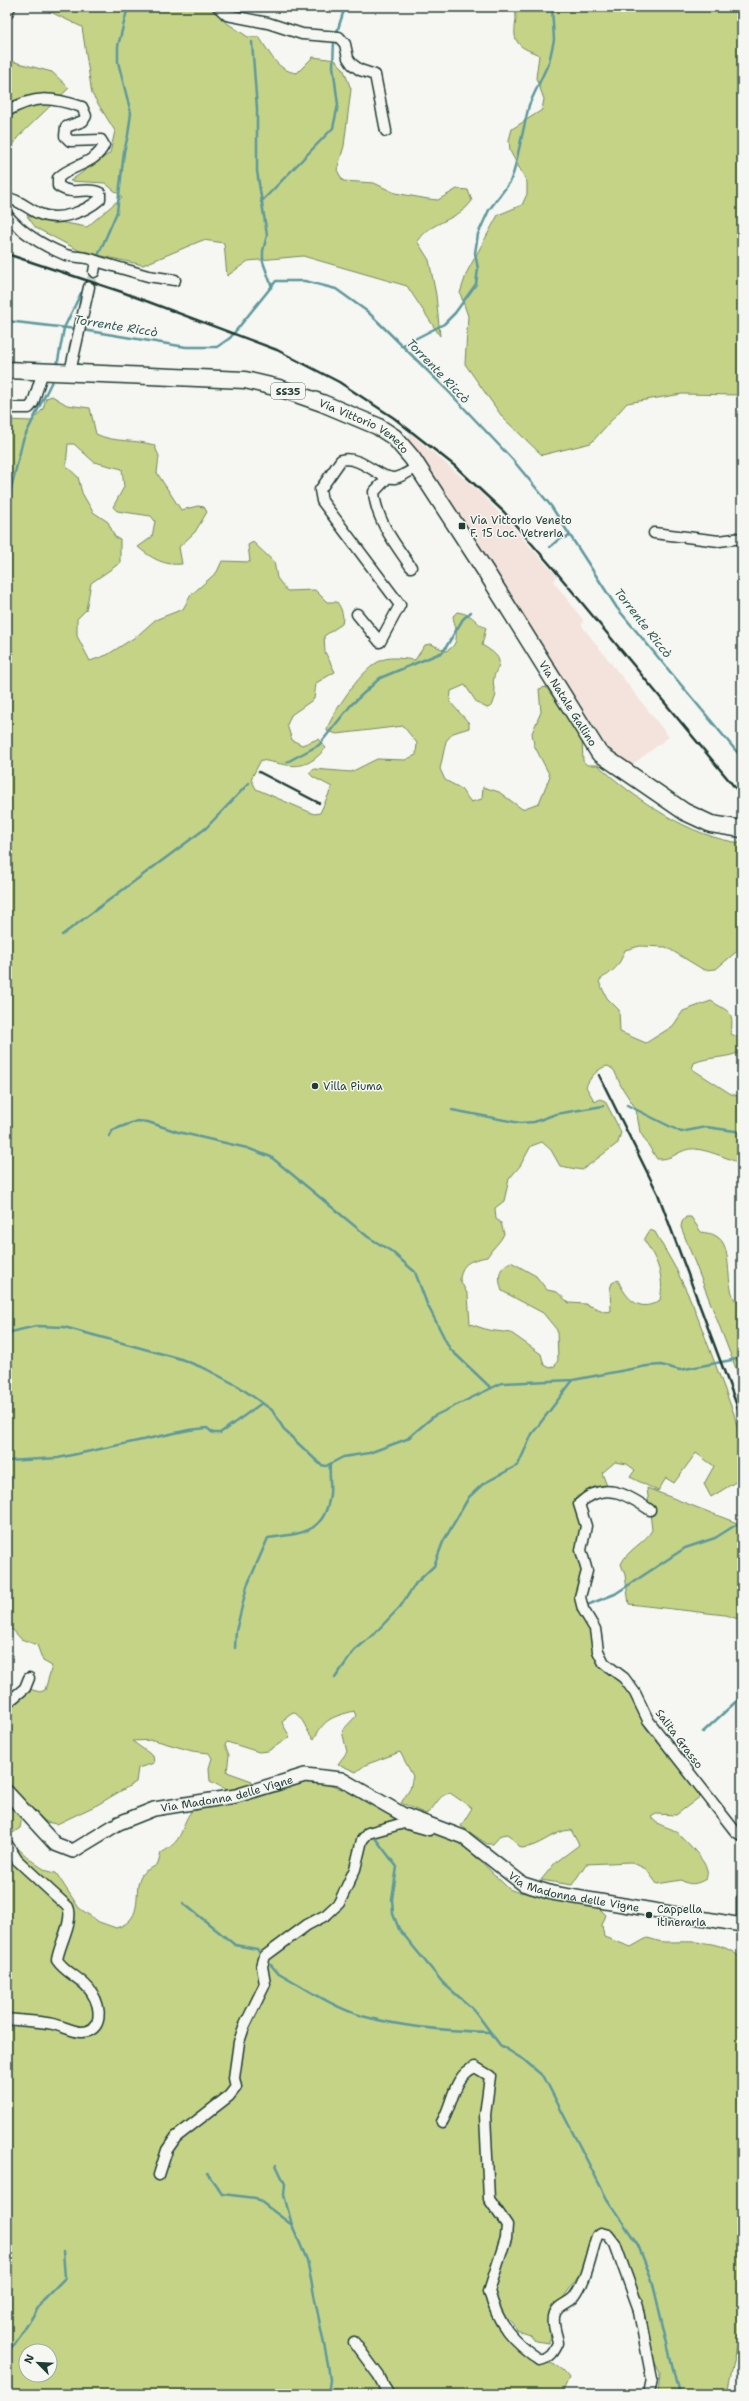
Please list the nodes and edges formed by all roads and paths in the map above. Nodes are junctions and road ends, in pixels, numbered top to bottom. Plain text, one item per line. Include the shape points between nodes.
1 (10, 7) edge
2 (218, 7) edge
3 (7, 14) edge
4 (7, 111) edge
5 (386, 131) dead end
6 (7, 198) edge
7 (7, 215) edge
8 (7, 223) edge
9 (18, 228) junction
10 (96, 261) junction
11 (94, 272) tunnel mouth
12 (175, 280) dead end
13 (89, 287) tunnel mouth
14 (70, 366) junction
15 (7, 370) edge
16 (43, 371) junction
17 (7, 408) edge
18 (418, 467) junction
19 (388, 477) junction
20 (654, 533) dead end
21 (742, 538) edge
22 (411, 567) dead end
23 (488, 575) joint
24 (357, 614) dead end
25 (742, 829) edge
26 (650, 1510) dead end
27 (29, 1678) dead end
28 (7, 1703) edge
29 (7, 1792) edge
30 (7, 1800) edge
31 (23, 1809) junction
32 (444, 1830) junction
33 (742, 1836) edge
34 (7, 1844) edge
35 (742, 1899) edge
36 (742, 1925) edge
37 (7, 2018) edge
38 (442, 2122) dead end
39 (159, 2175) dead end
40 (354, 2342) dead end
41 (388, 2394) edge
42 (649, 2394) edge

1 - 3 street
2 - 5 street via 227,15 268,22 302,34 338,38 345,44 352,64 375,75
4 - 6 street via 37,98 59,99 82,107 86,116 83,121 66,127 65,136 70,141 101,140 104,145 91,162 65,172 58,178 58,186 68,192 100,193 100,199 94,204 59,217 41,214 16,199
7 - 9 street
8 - 9 street
9 - 10 street via 67,255 88,257
10 - 11 street
10 - 12 street via 148,276
13 - 14 street
14 - 16 main road, Via Vittorio Veneto / SS35
14 - 18 main road, Via Vittorio Veneto / SS35 via 245,380 279,388 385,430 407,451
15 - 16 main road, Via Vittorio Veneto / SS35
16 - 17 street via 29,408
18 - 19 street via 395,478
18 - 23 main road, Via Vittorio Veneto / SS35
19 - 22 street via 374,492 375,505 391,538
19 - 24 street via 346,459 341,460 320,490 322,501 400,605 380,642
20 - 21 street via 719,541
23 - 25 main road, Via Natale Gallino via 599,753 685,812 710,824
26 - 33 street, Salita Grasso via 631,1496 609,1490 584,1499 579,1504 586,1526 581,1544 586,1571 580,1597 583,1609 595,1629 598,1651 604,1663 624,1678 635,1693 648,1720 735,1831
27 - 28 street via 25,1688
29 - 31 street, Via Madonna delle Vigne
30 - 31 street, Via Madonna delle Vigne
31 - 32 street, Via Madonna delle Vigne via 55,1844 73,1851 119,1823 154,1809 236,1796 305,1775 341,1779 402,1814
32 - 36 street, Via Madonna delle Vigne via 463,1837 523,1884 552,1893
32 - 39 street, Via Madonna delle Vigne via 439,1833 404,1823 364,1836 355,1869 339,1903 326,1915 307,1925 265,1956 262,1966 265,1984 239,2042 234,2078 236,2087 229,2096 176,2137 167,2150
34 - 37 street via 17,1860 68,1907 69,1922 57,1960 61,1967 86,1983 100,2011 94,2028 80,2032 53,2024
35 - 36 street
38 - 42 street via 449,2111 457,2085 465,2074 475,2067 487,2073 490,2076 485,2115 489,2199 507,2225 506,2238 489,2291 504,2326 518,2345 540,2360 547,2358 555,2350 558,2343 554,2325 555,2314 559,2307 573,2298 584,2278 597,2236 605,2234 615,2244 638,2307 652,2379
40 - 41 street via 379,2376

